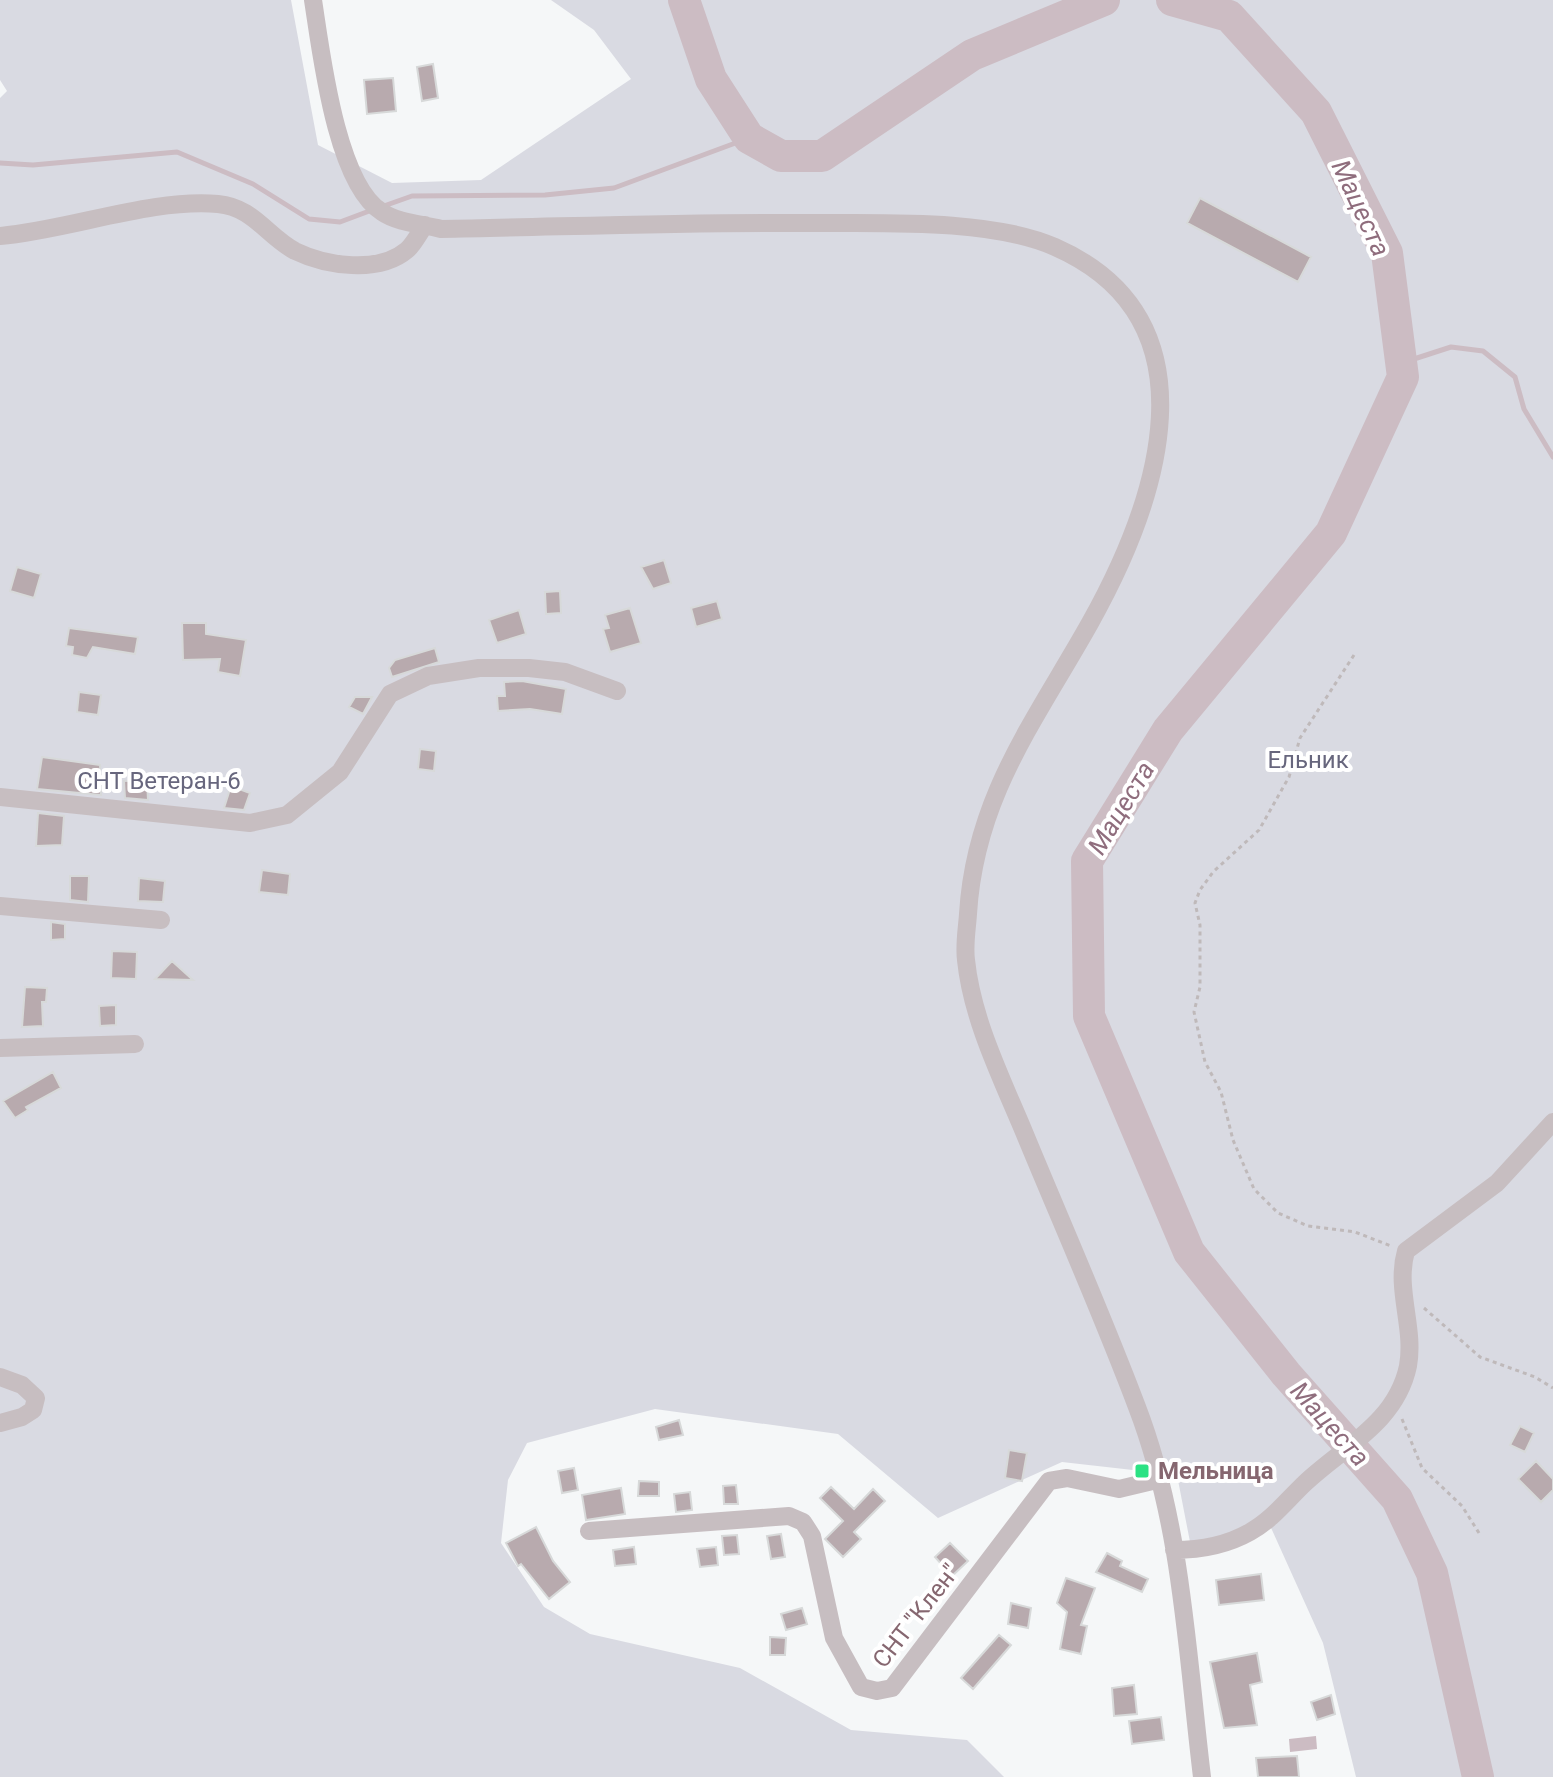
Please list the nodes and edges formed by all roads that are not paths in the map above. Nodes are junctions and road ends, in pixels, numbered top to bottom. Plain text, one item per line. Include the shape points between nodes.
1 (313, 0) edge
2 (425, 225) junction
3 (0, 236) edge
4 (617, 691) dead end
5 (0, 797) edge
6 (0, 906) edge
7 (161, 920) dead end
8 (135, 1044) dead end
9 (0, 1048) edge
10 (1553, 1122) edge
11 (0, 1377) edge
12 (0, 1423) edge
13 (1161, 1479) junction
14 (589, 1531) dead end
15 (1174, 1550) junction
16 (1202, 1777) edge

1 - 2 street via 335,116 354,176 370,203 394,218
2 - 3 street via 406,251 370,265 345,265 295,251 241,208 218,204
2 - 13 street via 441,229 925,224 1016,235 1084,263 1111,286 1149,335 1162,399 1144,508 1093,619 990,803 971,877 966,958 985,1038 1139,1410
4 - 5 street via 565,672 529,668 428,676 381,703 340,772 287,815 250,823
6 - 7 street
8 - 9 street
10 - 15 street via 1497,1183 1406,1251 1401,1280 1409,1309 1408,1365 1396,1400 1370,1431 1249,1533 1200,1550
11 - 12 street via 22,1385 36,1398 33,1410
13 - 14 street, СНТ "Клен" via 1119,1489 1067,1478 1049,1481 892,1688 877,1691 861,1687 834,1638 812,1536 803,1522 789,1516
13 - 15 street
15 - 16 street

